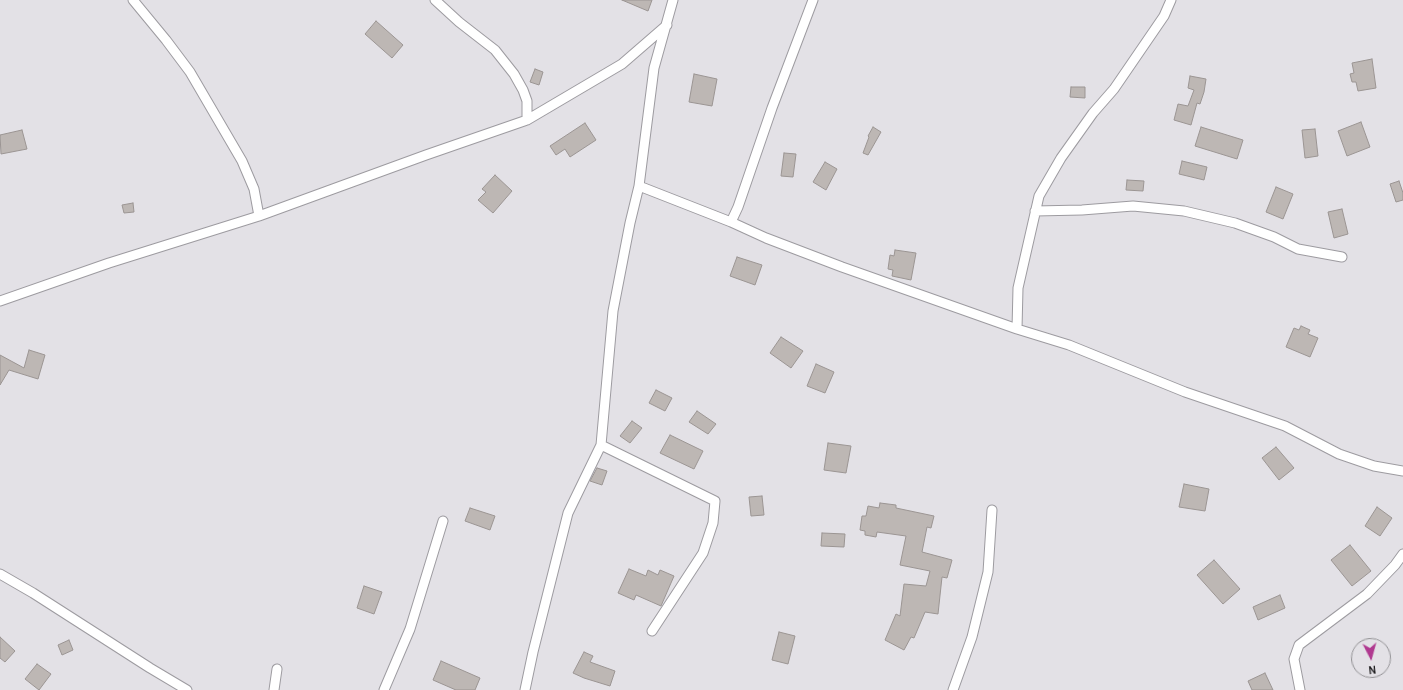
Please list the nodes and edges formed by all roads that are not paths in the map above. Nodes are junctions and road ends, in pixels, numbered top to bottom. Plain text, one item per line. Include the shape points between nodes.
1 (133, 0) edge
2 (435, 0) edge
3 (673, 0) edge
4 (812, 0) edge
5 (1172, 0) edge
6 (667, 25) junction
7 (527, 120) junction
8 (639, 186) junction
9 (1035, 211) junction
10 (259, 216) junction
11 (731, 222) junction
12 (1342, 257) dead end
13 (0, 301) edge
14 (1017, 329) junction
15 (601, 445) junction
16 (1403, 471) edge
17 (992, 510) dead end
18 (443, 521) dead end
19 (1403, 554) edge
20 (0, 574) edge
21 (652, 631) dead end
22 (277, 669) dead end
23 (187, 690) edge
24 (274, 690) edge
25 (384, 690) edge
26 (525, 690) edge
27 (953, 690) edge
28 (1300, 690) edge

1 - 10 street via 190,72 242,161 254,190
2 - 7 street via 495,50 514,74 527,101
3 - 6 street
4 - 11 street
5 - 9 street via 1164,16 1114,89 1093,113 1061,158 1039,196
6 - 7 street via 622,64
6 - 8 street via 654,68
7 - 10 street
8 - 11 street
8 - 15 street via 614,311
9 - 12 street via 1133,206 1184,211 1242,225 1298,249
9 - 14 street via 1018,288
10 - 13 street via 109,263
11 - 14 street via 842,267
14 - 16 street via 1068,345 1185,392 1285,426 1339,454 1374,466
15 - 21 street via 715,501 714,524 703,553
15 - 26 street via 568,513 532,652
17 - 27 street via 988,572 972,637
18 - 25 street via 410,629
19 - 28 street via 1368,594 1299,645 1294,659
20 - 23 street
22 - 24 street

